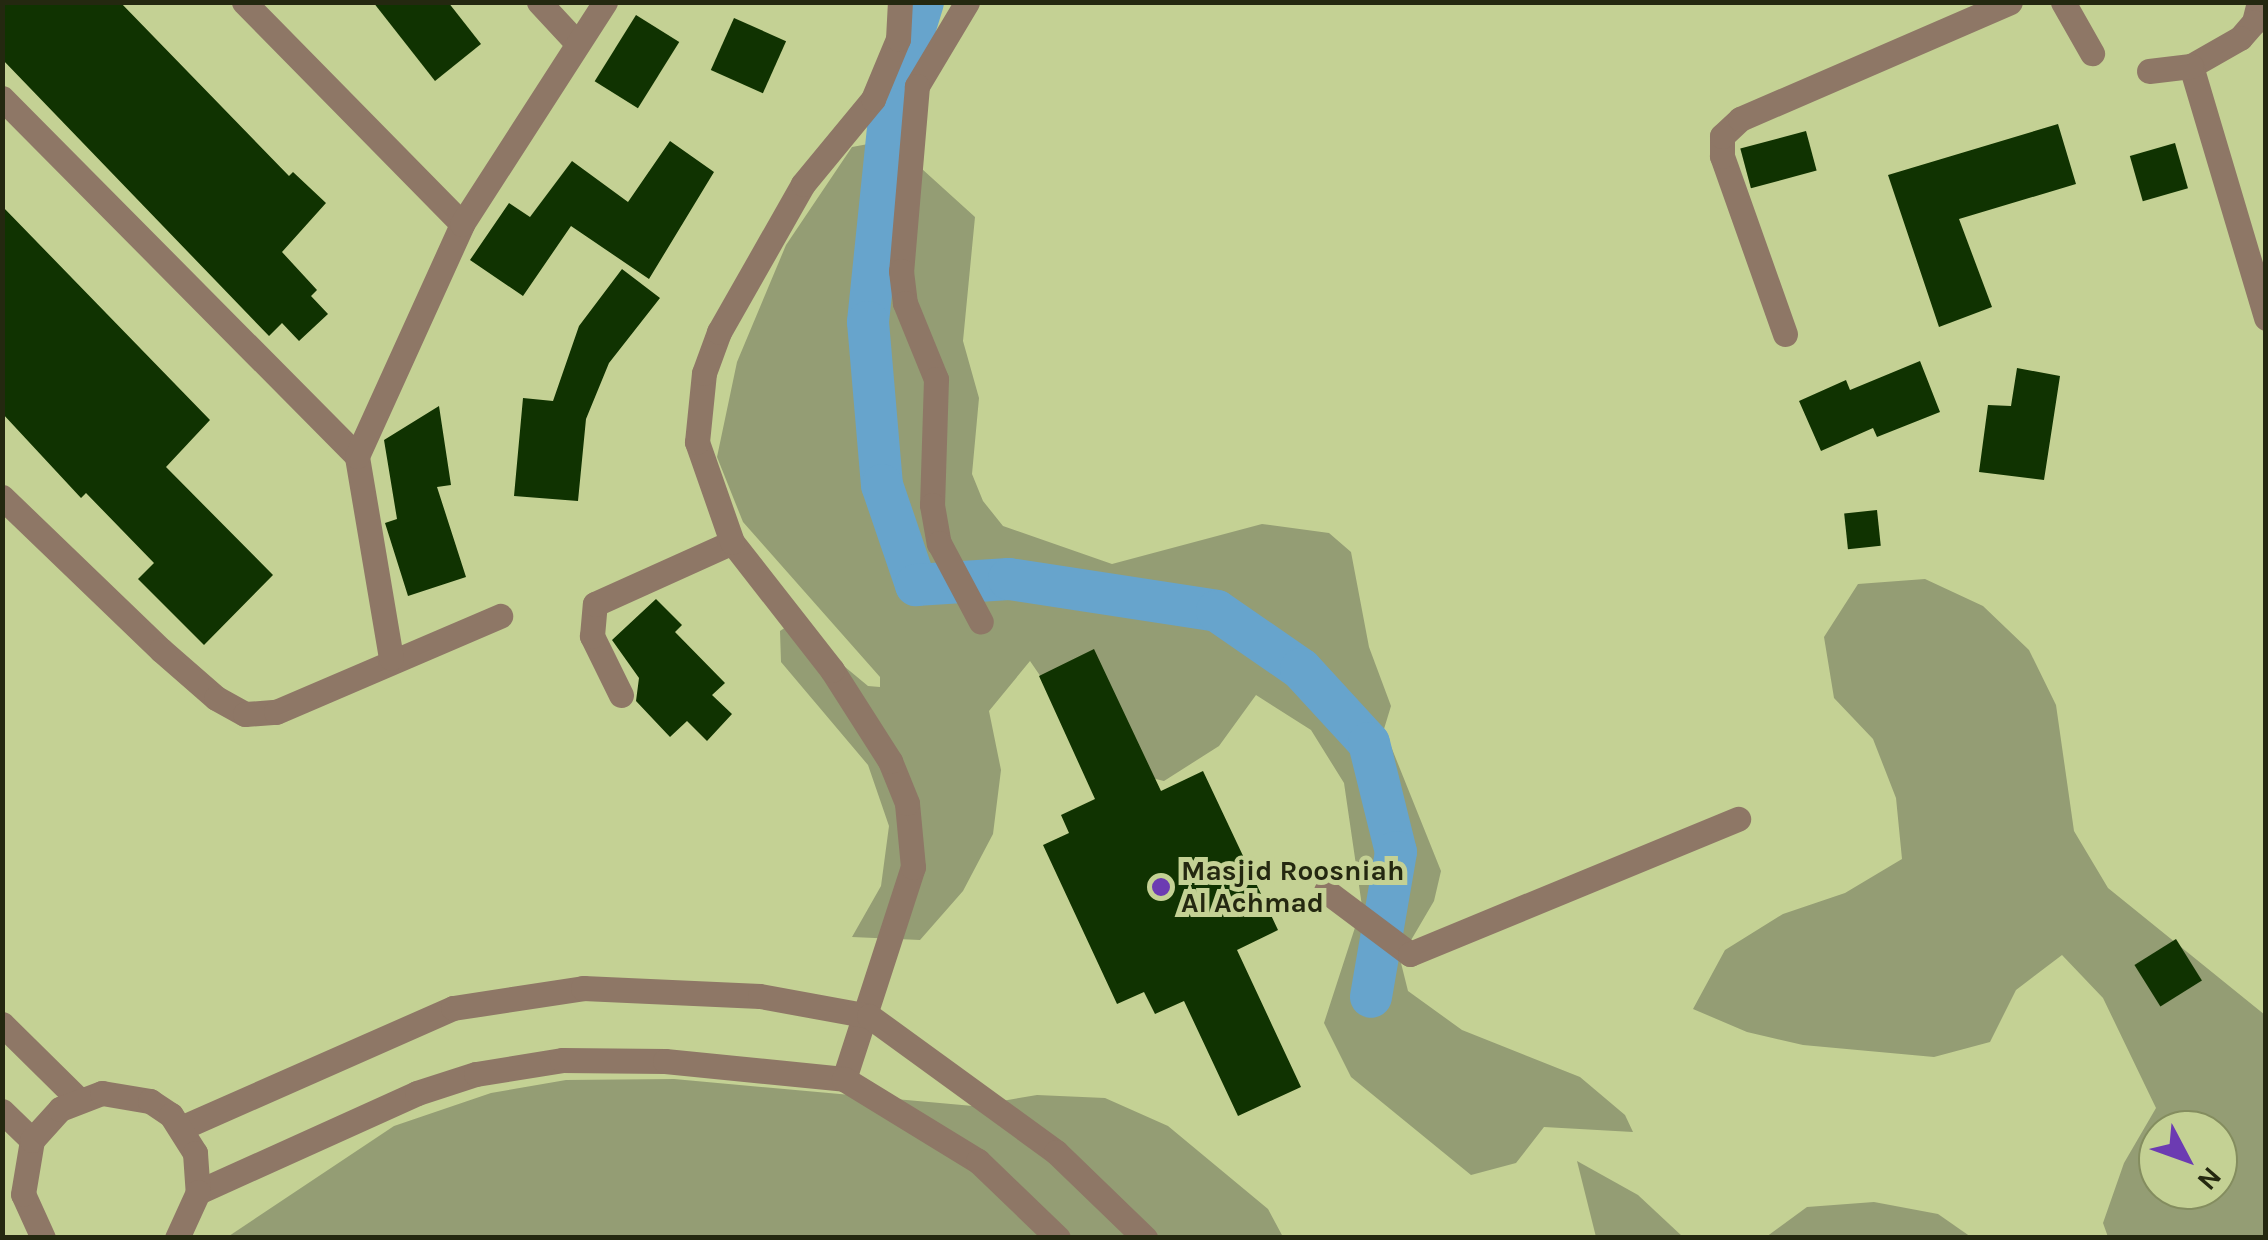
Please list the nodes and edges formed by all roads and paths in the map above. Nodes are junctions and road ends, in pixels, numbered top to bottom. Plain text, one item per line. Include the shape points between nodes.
1 (244, 2) edge
2 (539, 2) edge
3 (605, 2) edge
4 (900, 2) edge
5 (966, 2) edge
6 (2010, 2) edge
7 (2063, 2) edge
8 (2258, 2) edge
9 (578, 43) junction
10 (2092, 53) dead end
11 (2191, 66) junction
12 (2148, 72) dead end
13 (2, 98) edge
14 (462, 224) junction
15 (2266, 318) edge
16 (1784, 334) dead end
17 (357, 456) junction
18 (2, 497) edge
19 (732, 542) junction
20 (500, 616) dead end
21 (982, 622) dead end
22 (391, 658) junction
23 (621, 695) dead end
24 (1738, 820) dead end
25 (1326, 891) dead end
26 (869, 1016) junction
27 (2, 1024) edge
28 (844, 1079) junction
29 (78, 1099) junction
30 (2, 1111) edge
31 (181, 1128) junction
32 (32, 1140) junction
33 (198, 1192) junction
34 (44, 1238) edge
35 (177, 1238) edge
36 (1058, 1238) edge
37 (1145, 1238) edge

1 - 14 street
2 - 9 street
3 - 9 street
4 - 19 street via 898,39 873,99 802,184 719,332 704,372 697,442
5 - 21 street via 917,86 902,221 905,303 936,379 932,505 939,543
6 - 16 street via 1740,120 1722,136 1722,156
7 - 10 street
8 - 11 street via 2254,22 2240,38
9 - 14 street
11 - 12 street
11 - 15 street
13 - 17 street
14 - 17 street
17 - 22 street
18 - 22 street via 162,650 216,698 245,714 276,712
19 - 23 street via 595,604 592,636
19 - 26 street via 832,670 890,761 906,803 913,867
20 - 22 street
24 - 25 street via 1410,954
26 - 28 street
26 - 31 street via 760,996 648,988 520,995 453,1008
26 - 37 street via 1056,1152
27 - 29 street
28 - 33 street via 631,1061 562,1060 494,1071 417,1093
28 - 36 street via 978,1161
29 - 31 street via 127,1094 150,1101
29 - 32 street
30 - 32 street
31 - 33 street via 195,1153
32 - 34 street via 24,1194
33 - 35 street

